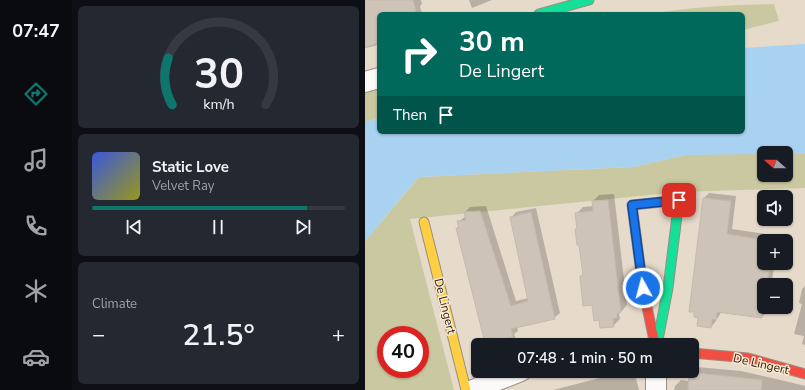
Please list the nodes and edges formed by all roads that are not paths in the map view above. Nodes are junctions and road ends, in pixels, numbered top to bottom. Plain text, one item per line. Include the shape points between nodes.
1 (589, 0) edge
2 (546, 12) edge
3 (377, 79) edge
4 (365, 82) edge
5 (424, 222) dead end
6 (656, 345) edge
7 (699, 354) edge
8 (805, 374) edge
9 (503, 378) edge
10 (656, 378) edge
11 (466, 390) edge
12 (473, 390) edge
13 (656, 390) edge

1 - 2 street
3 - 4 street
5 - 11 street, De Lingert
6 - 6 street via 668,288 679,200 632,205 643,288
7 - 8 street, De Lingert via 748,358
9 - 12 street
10 - 13 street

